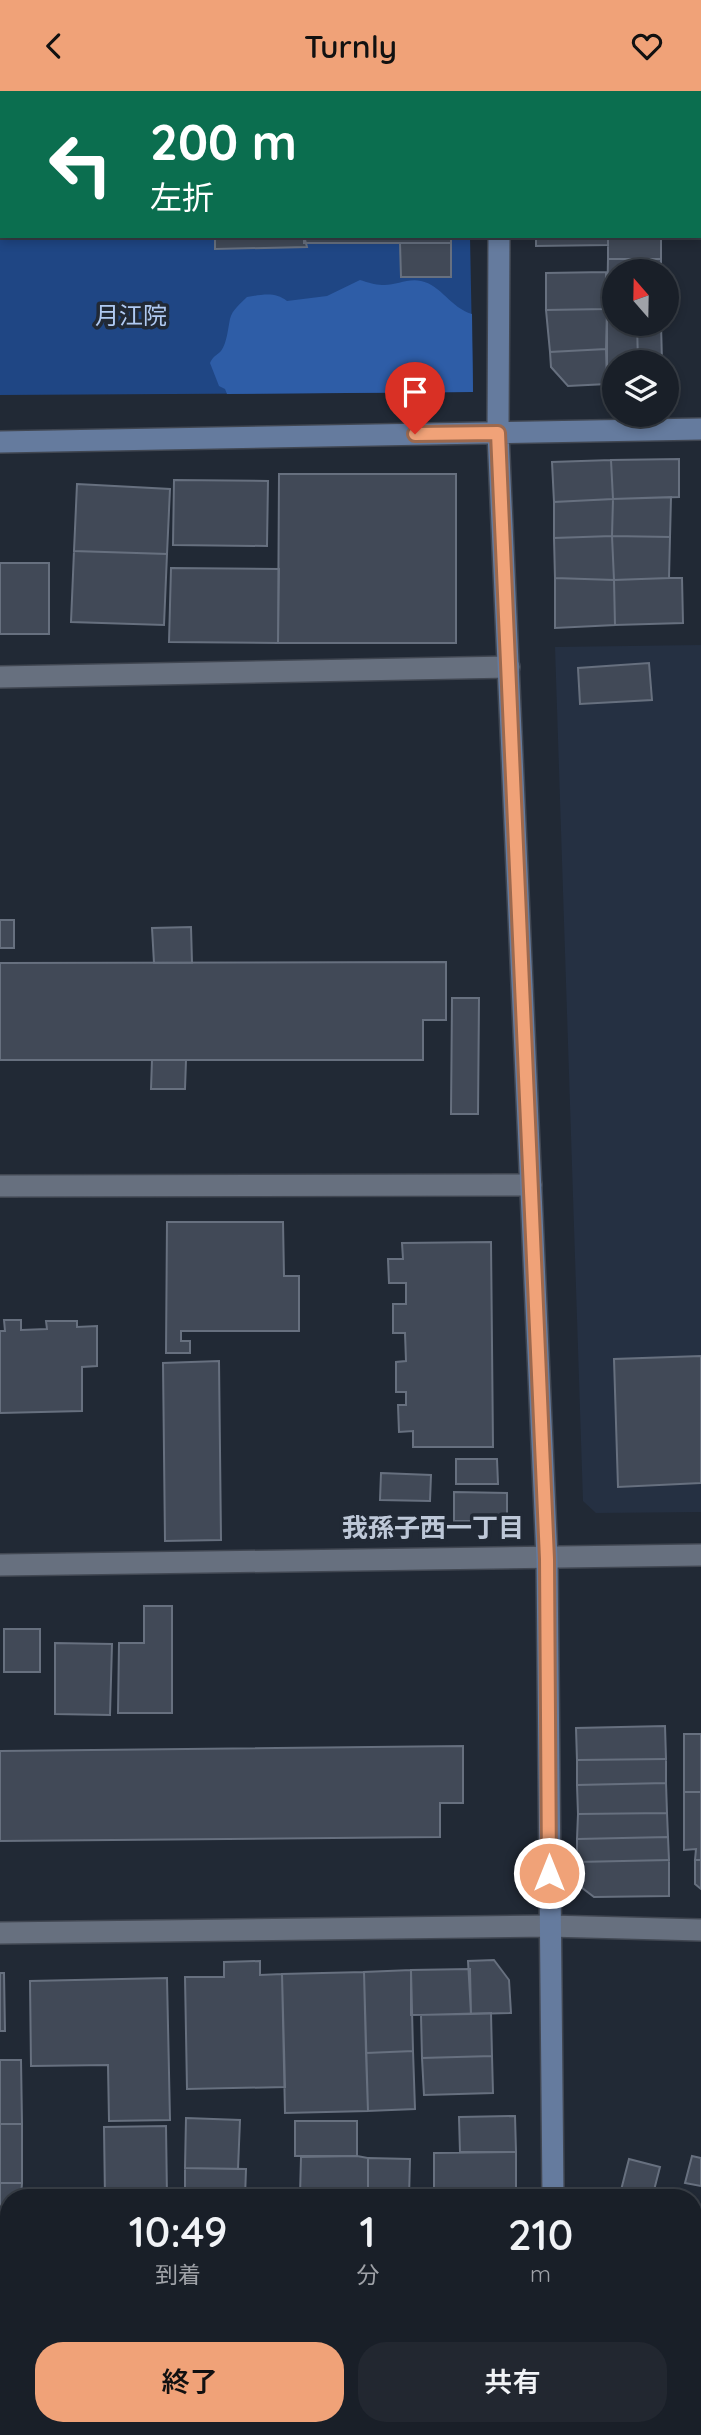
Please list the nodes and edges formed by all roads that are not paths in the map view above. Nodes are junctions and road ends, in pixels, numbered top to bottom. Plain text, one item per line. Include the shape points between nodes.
1 (499, 238) edge
2 (701, 429) edge
3 (498, 433) junction
4 (0, 442) edge
5 (509, 667) junction
6 (0, 677) edge
7 (531, 1185) junction
8 (0, 1186) edge
9 (701, 1555) edge
10 (547, 1559) junction
11 (0, 1565) edge
12 (549, 1926) junction
13 (701, 1930) edge
14 (0, 1933) edge
15 (553, 2189) edge

1 - 3 street
2 - 3 street
3 - 4 street
3 - 5 street
5 - 6 street
5 - 7 street
7 - 8 street
7 - 10 street
9 - 10 street
10 - 11 street
10 - 12 street
12 - 13 street
12 - 14 street
12 - 15 street

